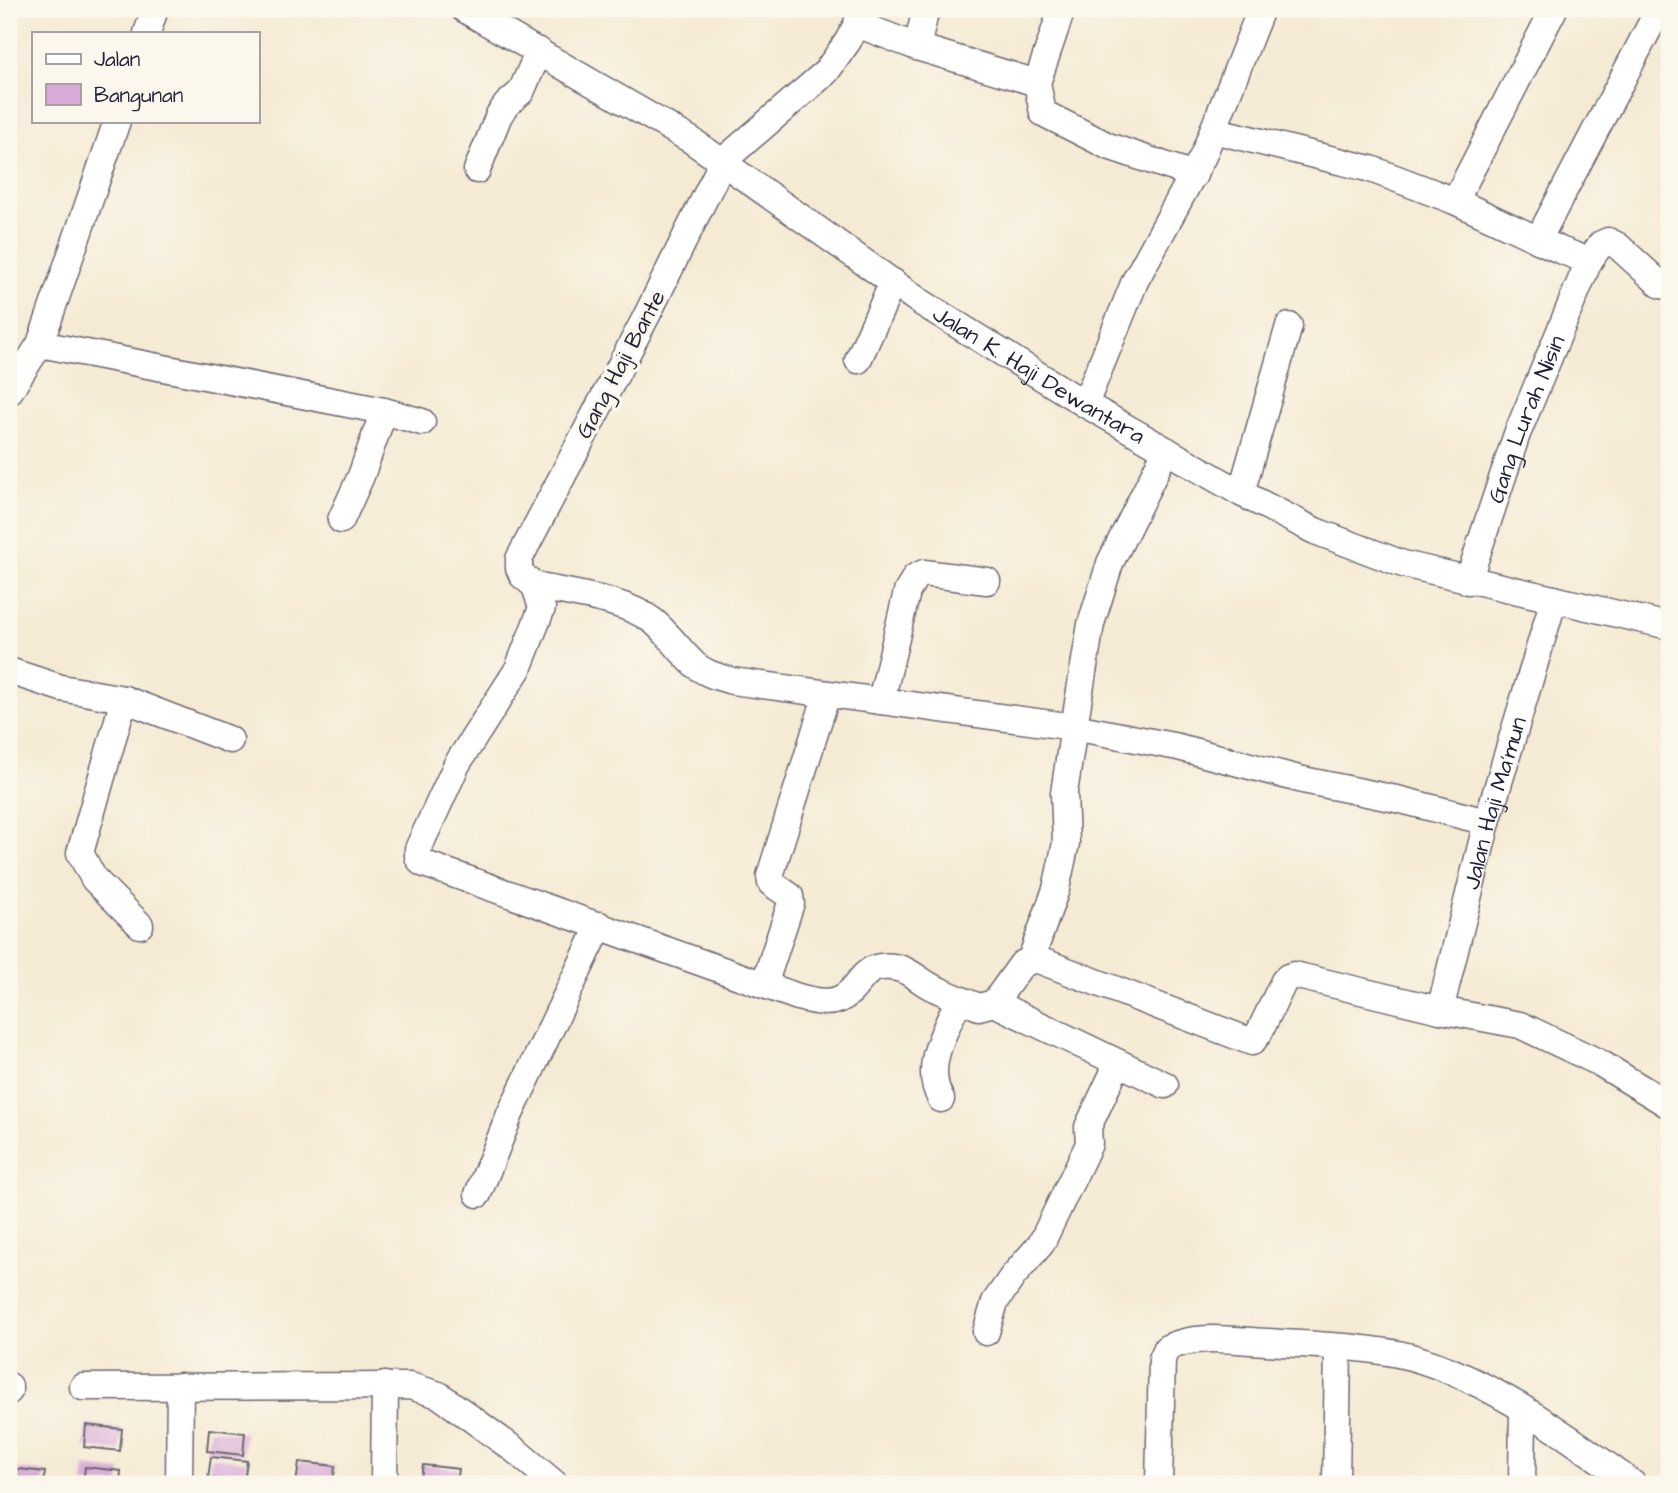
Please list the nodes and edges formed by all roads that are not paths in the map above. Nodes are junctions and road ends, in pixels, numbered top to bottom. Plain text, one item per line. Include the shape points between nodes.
1 (155, 9) edge
2 (464, 9) edge
3 (926, 9) edge
4 (1062, 9) edge
5 (1262, 9) edge
6 (1554, 9) edge
7 (1659, 9) edge
8 (858, 16) edge
9 (146, 32) edge
10 (917, 47) junction
11 (539, 51) junction
12 (1037, 83) junction
13 (117, 122) edge
14 (1213, 130) junction
15 (723, 161) junction
16 (477, 170) dead end
17 (1194, 175) junction
18 (1455, 201) junction
19 (1538, 240) junction
20 (1588, 261) junction
21 (893, 282) junction
22 (1669, 286) edge
23 (1289, 326) dead end
24 (40, 345) junction
25 (858, 360) dead end
26 (9, 392) edge
27 (1085, 404) junction
28 (384, 411) junction
29 (422, 422) dead end
30 (1166, 450) junction
31 (1241, 493) junction
32 (341, 520) dead end
33 (527, 577) junction
34 (1468, 580) junction
35 (987, 581) dead end
36 (1554, 599) junction
37 (1669, 626) edge
38 (9, 671) edge
39 (827, 694) junction
40 (124, 699) junction
41 (881, 701) junction
42 (1074, 727) junction
43 (230, 740) dead end
44 (1487, 822) junction
45 (140, 925) dead end
46 (600, 925) junction
47 (1031, 959) junction
48 (764, 985) junction
49 (959, 999) junction
50 (994, 1003) junction
51 (1440, 1010) junction
52 (1118, 1062) junction
53 (1165, 1085) dead end
54 (941, 1099) dead end
55 (1669, 1105) edge
56 (478, 1194) dead end
57 (986, 1332) dead end
58 (1338, 1348) junction
59 (385, 1385) junction
60 (180, 1386) junction
61 (83, 1387) dead end
62 (1523, 1410) junction
63 (179, 1484) edge
64 (384, 1484) edge
65 (555, 1484) edge
66 (1159, 1484) edge
67 (1336, 1484) edge
68 (1522, 1484) edge
69 (1633, 1484) edge

1 - 9 street
2 - 11 street, Jalan K. Haji Dewantara
3 - 10 street
4 - 12 street
5 - 14 street
6 - 18 street
7 - 19 street
8 - 10 street
8 - 15 street via 826,72
10 - 12 street
11 - 15 street, Jalan K. Haji Dewantara
11 - 16 street via 522,92 499,115
12 - 17 street via 1043,113 1108,146
13 - 24 street
14 - 17 street
14 - 18 street via 1371,169
15 - 21 street, Jalan K. Haji Dewantara
15 - 33 street, Gang Haji Bante via 519,559
17 - 27 street via 1135,281
18 - 19 street
19 - 20 street
20 - 22 street via 1608,241 1661,285
20 - 34 street, Gang Lurah Nisin via 1517,434
21 - 25 street
21 - 27 street, Jalan K. Haji Dewantara
23 - 31 street
24 - 26 street
24 - 28 street
27 - 30 street, Jalan K. Haji Dewantara
28 - 29 street
28 - 32 street
30 - 31 street, Jalan K. Haji Dewantara
30 - 42 street via 1110,563 1091,624
31 - 34 street, Jalan K. Haji Dewantara via 1358,549
33 - 39 street via 637,612 710,675
33 - 46 street via 542,608 518,669 457,764 418,857 422,863
34 - 36 street, Jalan K. Haji Dewantara
35 - 41 street via 924,573 915,577 907,592
36 - 37 street, Jalan K. Haji Dewantara
36 - 44 street, Jalan Haji Ma'mun
38 - 40 street via 61,688
39 - 41 street
39 - 48 street via 770,876 773,886 790,896 791,903
40 - 43 street
40 - 45 street via 80,853 94,879
41 - 42 street
42 - 44 street via 1178,747
42 - 47 street via 1063,793 1066,842 1056,889
44 - 51 street, Jalan Haji Ma'mun
46 - 48 street
46 - 56 street via 510,1114
47 - 50 street via 1022,964
47 - 51 street via 1248,1042 1259,1033 1284,981 1294,975
48 - 49 street via 825,1002 840,999 855,988 866,971 882,967 909,970 931,987
49 - 50 street via 979,1007
49 - 54 street via 935,1054 932,1073
50 - 52 street
51 - 55 street via 1520,1024 1600,1063
52 - 53 street
52 - 57 street via 1088,1127 1089,1144 1047,1232 995,1303
58 - 62 street via 1408,1356 1441,1366
58 - 66 street via 1194,1339 1167,1348 1162,1359
58 - 67 street
59 - 60 street
59 - 64 street
59 - 65 street via 410,1386 439,1395
60 - 61 street
60 - 63 street
62 - 68 street
62 - 69 street

